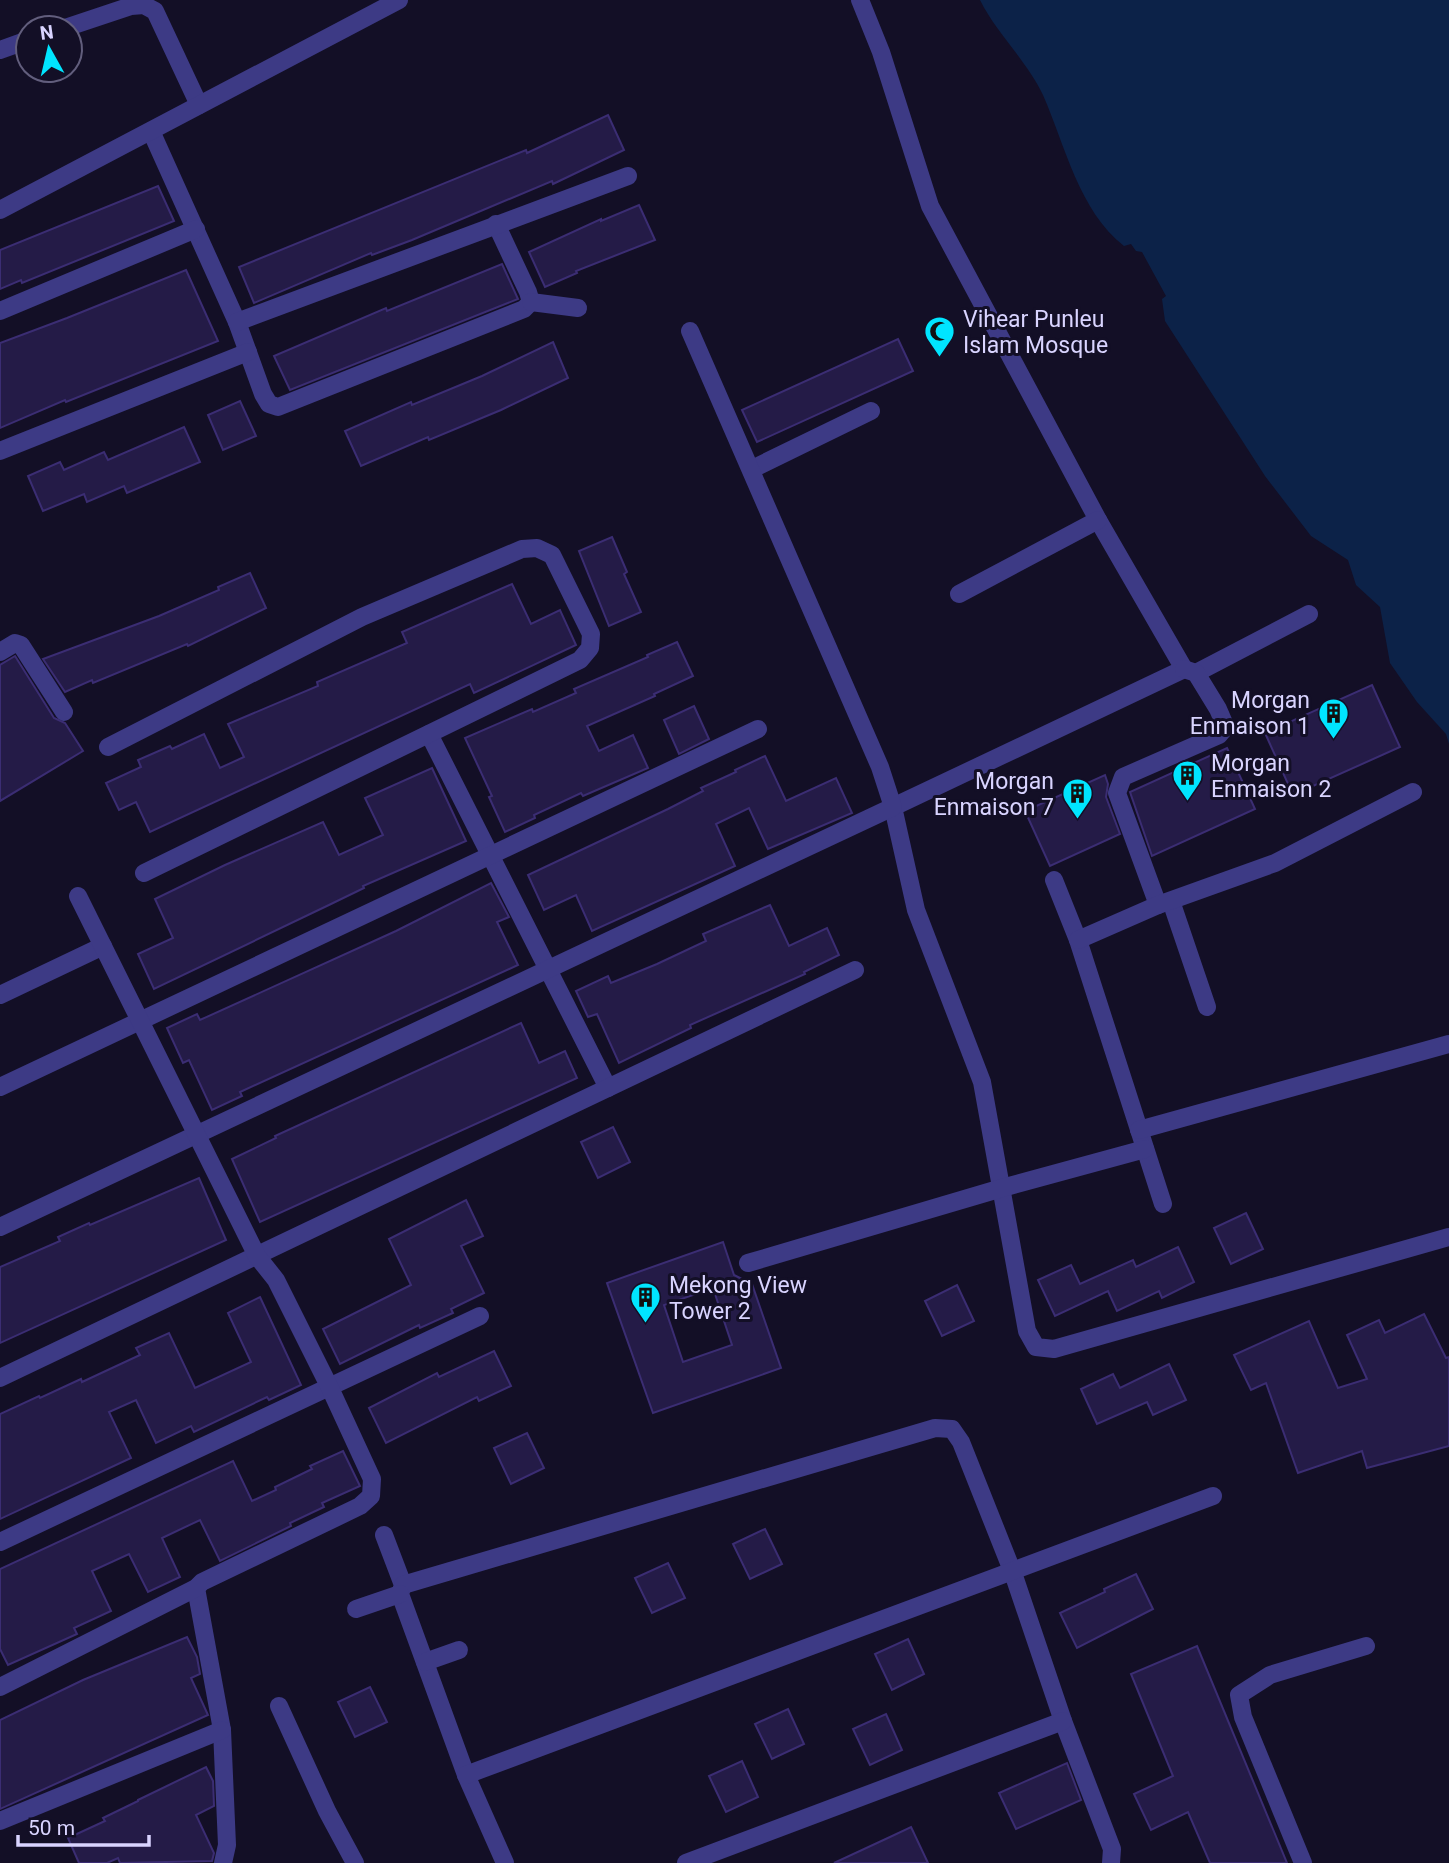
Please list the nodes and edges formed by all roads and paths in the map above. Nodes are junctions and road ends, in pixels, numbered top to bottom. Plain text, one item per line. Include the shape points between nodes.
1 (399, 0) edge
2 (860, 0) edge
3 (84, 22) edge
4 (199, 105) junction
5 (151, 131) junction
6 (628, 176) dead end
7 (0, 210) edge
8 (496, 224) junction
9 (196, 229) junction
10 (531, 302) junction
11 (578, 308) dead end
12 (0, 312) edge
13 (237, 322) junction
14 (690, 331) dead end
15 (248, 352) junction
16 (871, 411) dead end
17 (0, 451) edge
18 (752, 469) junction
19 (1098, 520) junction
20 (959, 594) dead end
21 (1309, 614) dead end
22 (0, 652) edge
23 (1190, 671) junction
24 (64, 712) dead end
25 (758, 729) dead end
26 (429, 734) junction
27 (108, 747) dead end
28 (1413, 792) dead end
29 (893, 807) junction
30 (490, 855) junction
31 (144, 873) dead end
32 (1054, 880) dead end
33 (78, 896) dead end
34 (1165, 903) junction
35 (1078, 940) junction
36 (103, 946) junction
37 (548, 970) junction
38 (855, 970) dead end
39 (0, 995) edge
40 (1207, 1007) dead end
41 (140, 1021) junction
42 (1449, 1044) edge
43 (0, 1087) edge
44 (608, 1088) junction
45 (1139, 1130) junction
46 (197, 1135) junction
47 (1145, 1149) junction
48 (1002, 1188) junction
49 (1163, 1204) dead end
50 (0, 1227) edge
51 (1449, 1237) edge
52 (257, 1256) junction
53 (748, 1263) dead end
54 (480, 1316) dead end
55 (0, 1378) edge
56 (330, 1388) junction
57 (1213, 1496) dead end
58 (384, 1535) dead end
59 (0, 1542) edge
60 (1013, 1573) junction
61 (196, 1588) junction
62 (401, 1589) junction
63 (356, 1609) dead end
64 (1366, 1646) dead end
65 (459, 1650) dead end
66 (425, 1662) junction
67 (0, 1687) edge
68 (279, 1706) dead end
69 (1063, 1721) junction
70 (222, 1730) junction
71 (466, 1775) junction
72 (0, 1821) edge
73 (223, 1863) edge
74 (355, 1863) edge
75 (505, 1863) edge
76 (686, 1863) edge
77 (1111, 1863) edge
78 (1303, 1863) edge

1 - 4 street
2 - 19 street via 930,206
3 - 4 street via 131,6 144,5 155,11
4 - 5 street
5 - 7 street
5 - 9 street
6 - 8 street
8 - 10 street
8 - 13 street
9 - 12 street
9 - 13 street
10 - 11 street
10 - 15 street via 524,309 278,407 269,404 263,394
13 - 15 street
14 - 18 street
15 - 17 street
16 - 18 street
18 - 29 street
19 - 20 street
19 - 23 street
21 - 23 street
22 - 24 street via 15,643 21,645
23 - 29 street
23 - 34 street via 1218,709 1224,729 1124,778 1118,786
25 - 30 street
26 - 27 street via 580,660 590,648 591,634 552,555 537,548 522,549 362,617
26 - 30 street
26 - 31 street
28 - 34 street via 1275,863
29 - 37 street
29 - 48 street via 916,910 982,1082
30 - 37 street
30 - 41 street
32 - 35 street
33 - 36 street
34 - 35 street
34 - 40 street
35 - 45 street
36 - 39 street
36 - 41 street
37 - 44 street
37 - 46 street
38 - 44 street
41 - 43 street
41 - 46 street
42 - 45 street
44 - 52 street
45 - 47 street
46 - 50 street
46 - 52 street
47 - 48 street
47 - 49 street
48 - 51 street via 1027,1331 1036,1347 1054,1349
48 - 53 street
52 - 55 street
52 - 56 street via 276,1280
54 - 56 street
56 - 59 street
56 - 61 street via 372,1479 371,1496 360,1506
57 - 60 street
58 - 62 street
60 - 62 street via 961,1442 952,1429 935,1428
60 - 69 street
60 - 71 street
61 - 67 street
61 - 70 street
62 - 63 street
62 - 66 street
64 - 78 street via 1270,1675 1239,1695 1243,1717
65 - 66 street
66 - 71 street
68 - 74 street
69 - 76 street
69 - 77 street via 1112,1849
70 - 72 street
70 - 73 street via 227,1844
71 - 75 street

